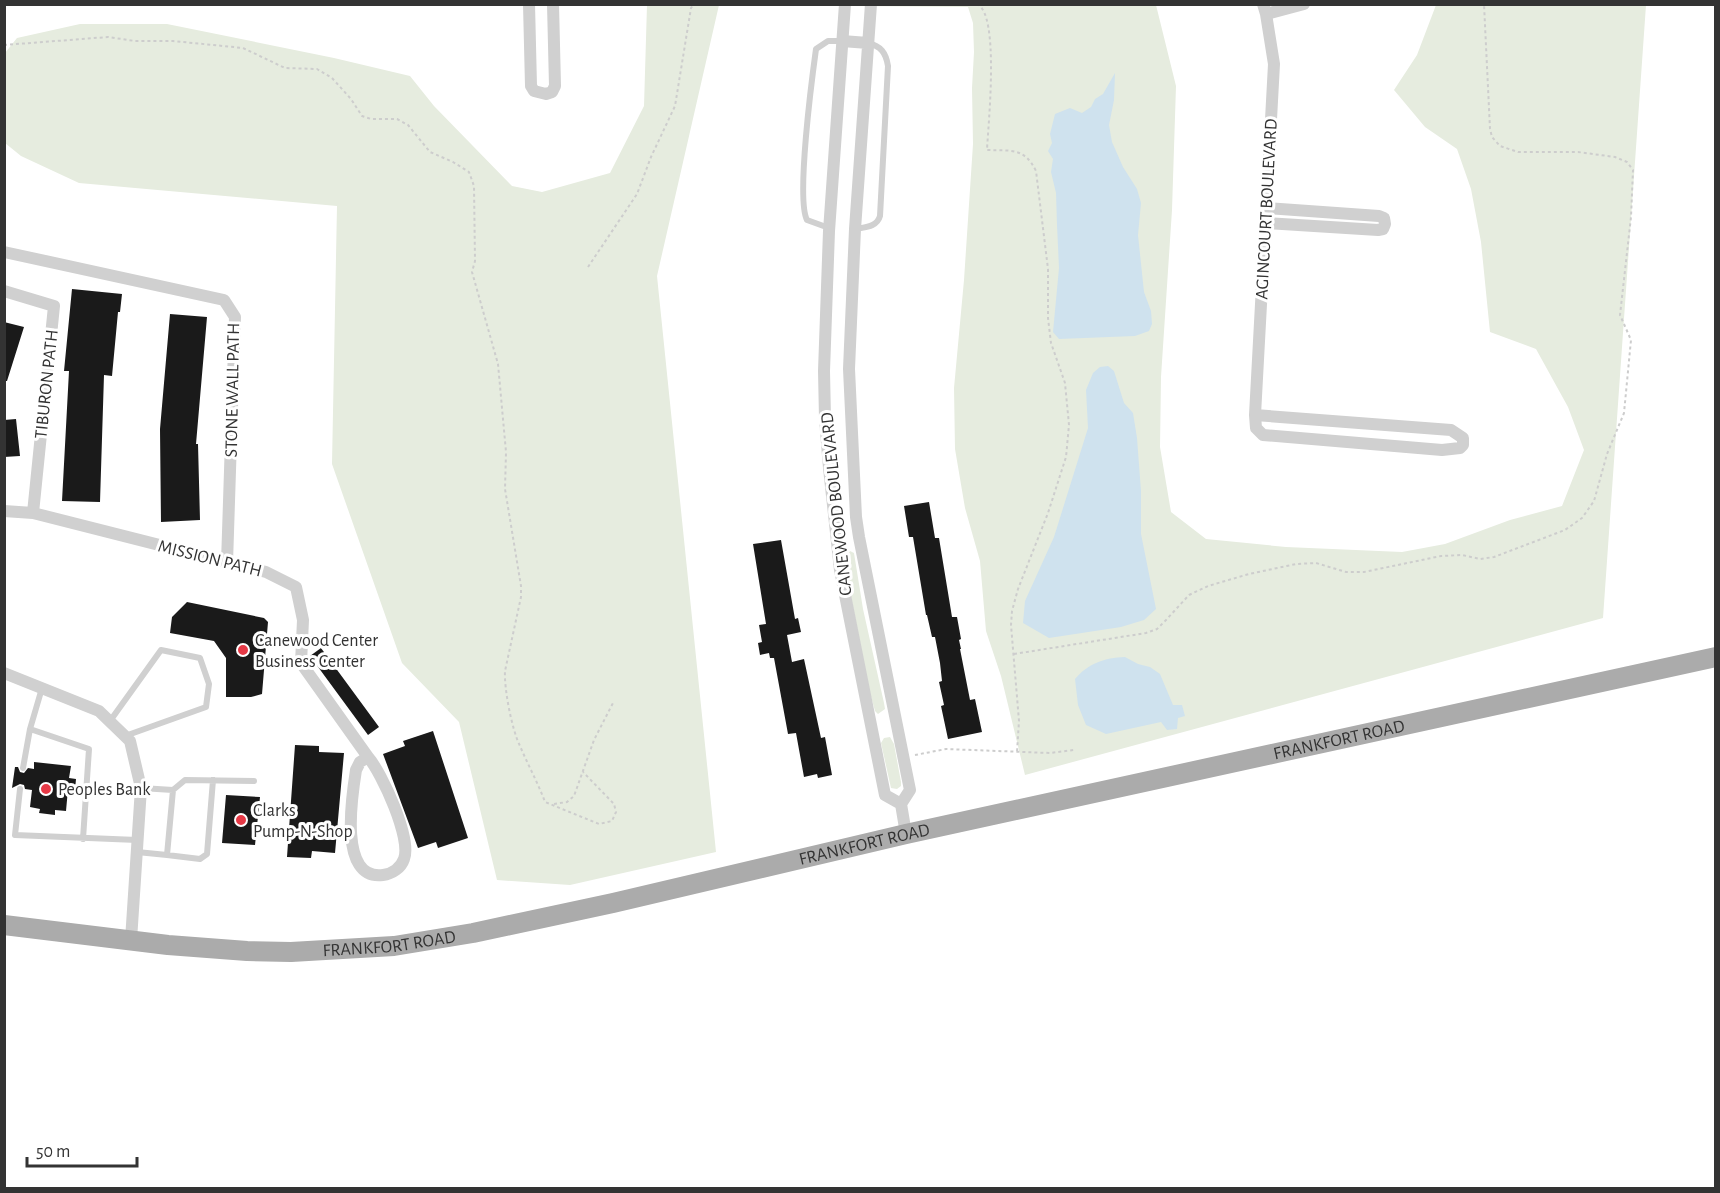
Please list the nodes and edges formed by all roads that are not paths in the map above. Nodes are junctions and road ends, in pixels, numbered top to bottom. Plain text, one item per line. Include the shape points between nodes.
1 (529, 4) edge
2 (553, 4) edge
3 (845, 4) edge
4 (871, 4) edge
5 (1304, 4) edge
6 (1264, 9) edge
7 (842, 41) junction
8 (868, 43) junction
9 (1266, 208) junction
10 (1265, 223) junction
11 (829, 228) junction
12 (855, 229) junction
13 (4, 252) edge
14 (4, 291) edge
15 (1255, 415) junction
16 (4, 511) edge
17 (33, 513) junction
18 (227, 563) junction
19 (1716, 657) edge
20 (4, 673) edge
21 (42, 688) junction
22 (110, 721) junction
23 (30, 729) junction
24 (125, 736) junction
25 (368, 757) junction
26 (23, 768) dead end
27 (213, 780) junction
28 (254, 781) dead end
29 (141, 788) junction
30 (20, 789) dead end
31 (173, 790) junction
32 (900, 804) junction
33 (906, 834) junction
34 (83, 839) junction
35 (137, 846) junction
36 (167, 855) junction
37 (4, 925) edge
38 (131, 940) junction

1 - 2 street via 531,86 546,94 555,86
3 - 7 street, CANEWOOD BOULEVARD
4 - 8 street, CANEWOOD BOULEVARD
5 - 6 street
6 - 9 street, AGINCOURT BOULEVARD via 1274,64
7 - 8 street
7 - 11 street, CANEWOOD BOULEVARD
7 - 11 lane via 828,41 816,49 804,182 807,220
8 - 12 street, CANEWOOD BOULEVARD
8 - 12 lane via 882,49 888,66 880,216 874,225
9 - 10 street, AGINCOURT BOULEVARD
9 - 10 street via 1379,216 1385,224 1378,230
10 - 15 street, AGINCOURT BOULEVARD
11 - 32 street, CANEWOOD BOULEVARD via 824,371 836,541 885,795
12 - 32 street, CANEWOOD BOULEVARD via 849,369 856,517 910,790
13 - 18 street, STONE WALL PATH via 224,300 235,317
14 - 17 street, TIBURON PATH via 54,306
15 - 15 street via 1256,428 1263,435 1442,450 1455,449 1462,445 1463,438 1451,430
16 - 17 street, MISSION PATH
17 - 18 street, MISSION PATH
18 - 25 street, MISSION PATH via 266,572 296,587 303,620 301,663
19 - 33 main road, FRANKFORT ROAD
20 - 21 street
21 - 22 street via 99,711
21 - 23 lane
22 - 24 street
22 - 24 lane via 161,650 200,658 209,684 207,707
23 - 26 lane
23 - 34 lane via 89,749
24 - 29 street via 130,741
25 - 25 street, MISSION PATH via 380,775 405,835 405,858 400,867 380,876 362,869 351,839 356,770
27 - 28 lane
27 - 31 lane via 184,780
27 - 36 lane via 207,854 200,859
29 - 31 lane
29 - 35 street
30 - 34 lane via 15,835
31 - 36 lane
32 - 33 street, CANEWOOD BOULEVARD
33 - 38 main road, FRANKFORT ROAD via 613,903 394,946 291,952
34 - 35 lane
35 - 36 lane
35 - 38 street
37 - 38 main road, FRANKFORT ROAD

